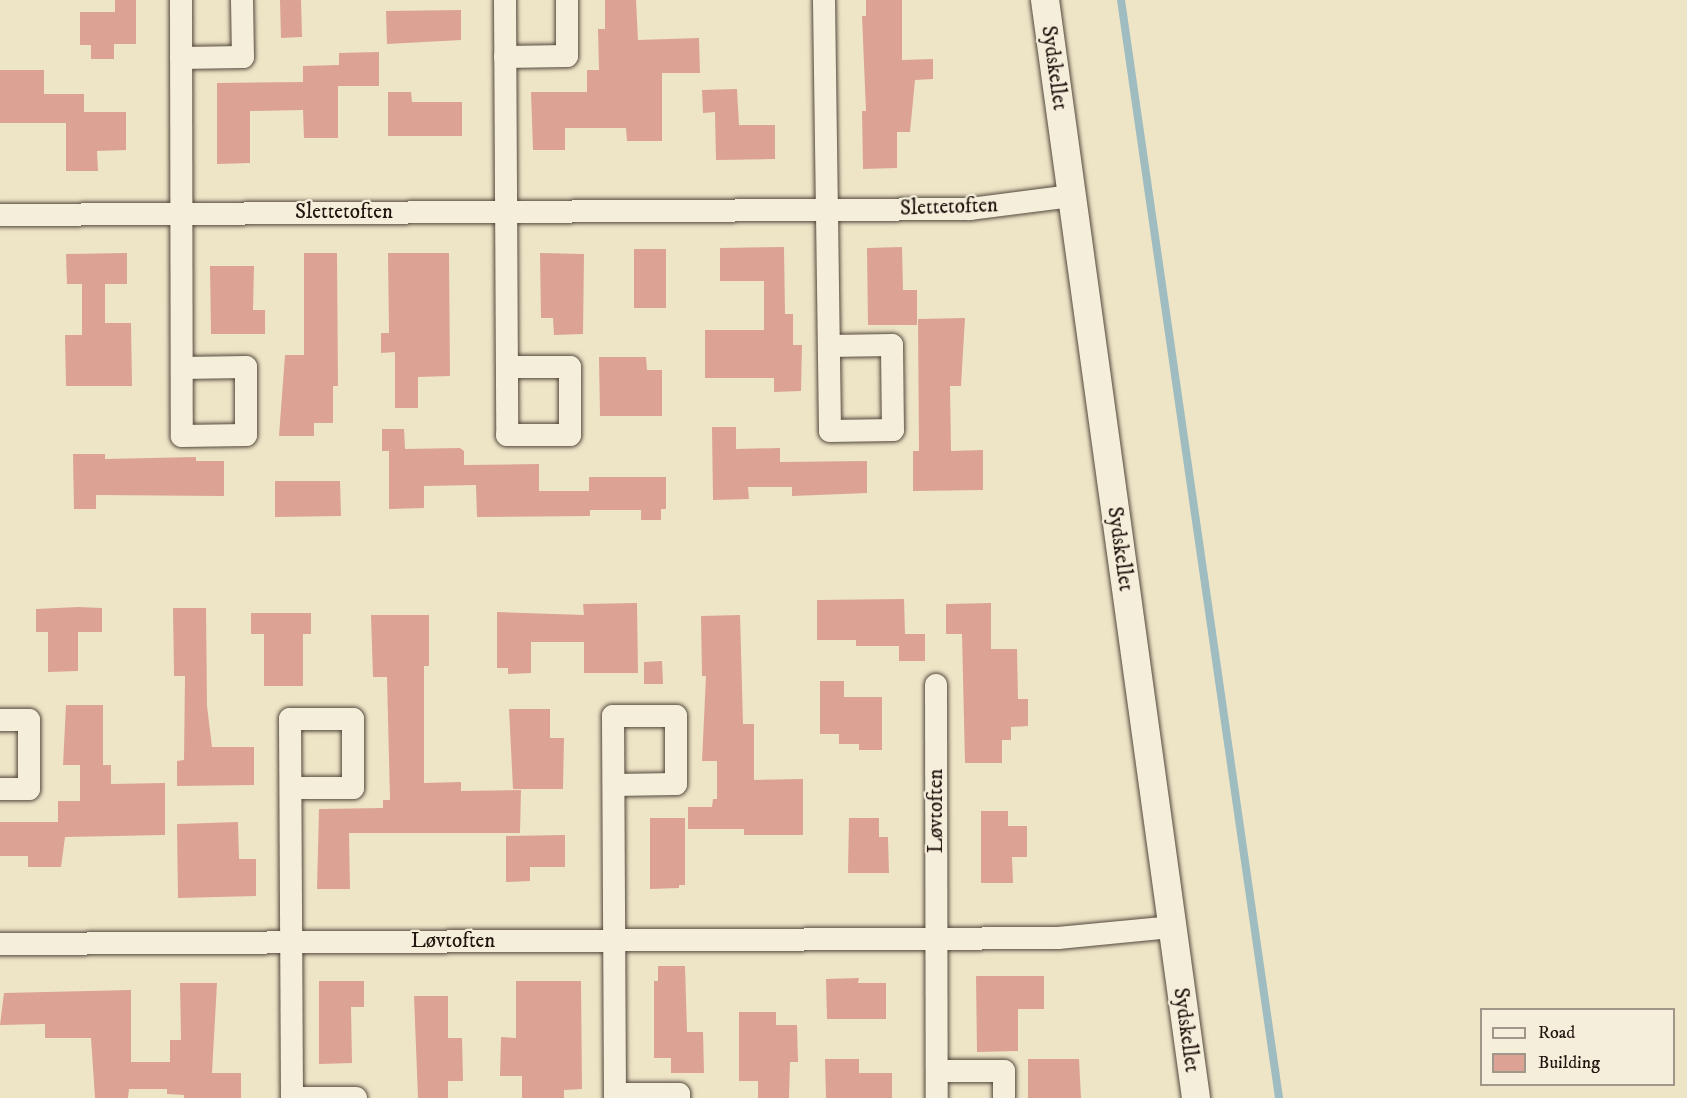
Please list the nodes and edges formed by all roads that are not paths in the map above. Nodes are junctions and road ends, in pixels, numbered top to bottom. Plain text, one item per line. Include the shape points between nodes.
1 (181, 0) edge
2 (243, 0) edge
3 (505, 0) edge
4 (567, 0) edge
5 (824, 0) edge
6 (1045, 0) edge
7 (505, 57) junction
8 (181, 58) junction
9 (1072, 195) junction
10 (827, 208) junction
11 (506, 211) junction
12 (182, 213) junction
13 (0, 215) edge
14 (829, 346) junction
15 (507, 367) dead end
16 (182, 368) dead end
17 (936, 685) dead end
18 (0, 720) edge
19 (614, 784) dead end
20 (291, 788) dead end
21 (0, 789) edge
22 (1173, 927) junction
23 (937, 936) junction
24 (614, 939) junction
25 (292, 942) junction
26 (0, 944) edge
27 (937, 1071) junction
28 (615, 1096) edge
29 (356, 1098) edge
30 (679, 1098) edge
31 (937, 1098) edge
32 (1004, 1098) edge
33 (1196, 1098) edge

1 - 8 street
2 - 8 street via 243,57
3 - 7 street
4 - 7 street via 567,56
5 - 10 street
6 - 9 street, Sydskellet
7 - 11 street
8 - 12 street
9 - 10 street, Slettetoften via 970,209
9 - 22 street, Sydskellet
10 - 11 street, Slettetoften
10 - 14 street
11 - 12 street, Slettetoften
11 - 15 street
12 - 13 street, Slettetoften
12 - 16 street
14 - 14 street via 830,430 893,430 892,345
17 - 23 street, Løvtoften
18 - 21 street via 29,720 29,789
19 - 24 street
20 - 25 street
22 - 23 street, Løvtoften via 1058,938
22 - 33 street, Sydskellet
23 - 24 street, Løvtoften
23 - 27 street, Løvtoften
24 - 25 street, Løvtoften
24 - 28 street
25 - 26 street, Løvtoften
25 - 29 street via 292,1098
27 - 31 street, Løvtoften
27 - 32 street via 1004,1071
28 - 30 street via 679,1094

